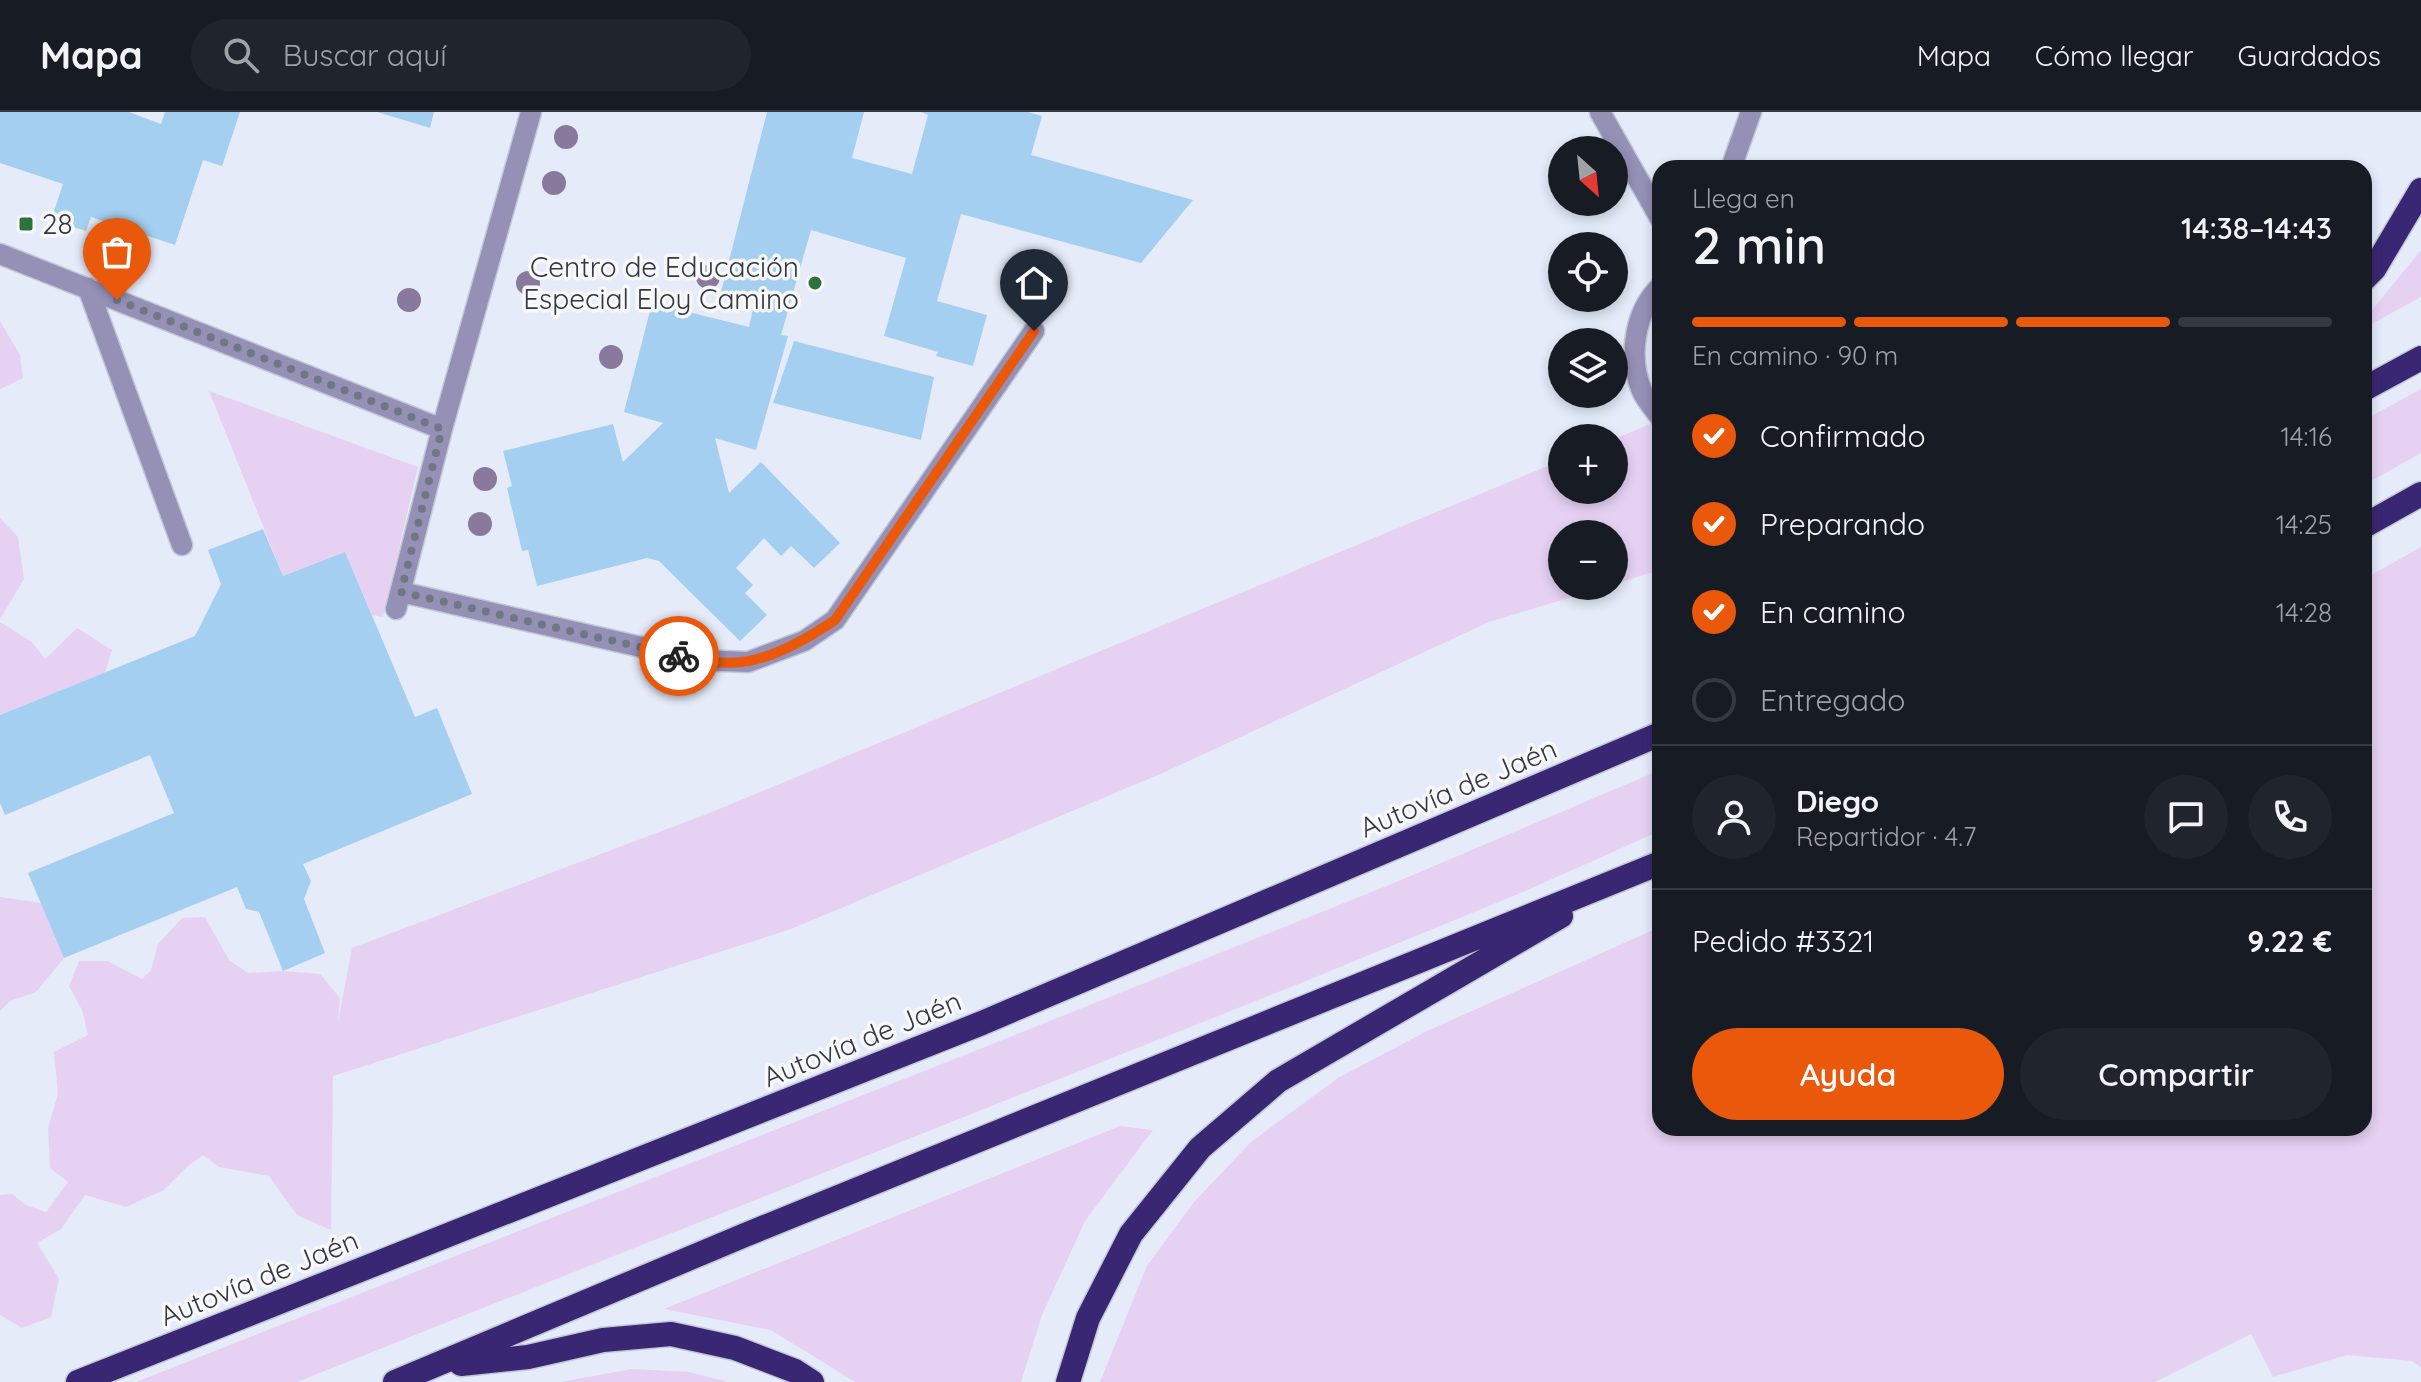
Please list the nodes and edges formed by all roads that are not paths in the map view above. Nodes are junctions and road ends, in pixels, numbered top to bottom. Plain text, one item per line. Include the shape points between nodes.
1 (531, 112) edge
2 (1600, 112) edge
3 (1751, 112) edge
4 (1734, 160) edge
5 (2421, 190) edge
6 (1652, 204) edge
7 (0, 254) edge
8 (2372, 271) edge
9 (88, 288) junction
10 (1652, 294) edge
11 (1034, 331) dead end
12 (2421, 358) edge
13 (2372, 385) edge
14 (1652, 406) edge
15 (442, 429) junction
16 (2421, 494) edge
17 (2372, 522) edge
18 (182, 545) dead end
19 (1652, 737) edge
20 (1649, 867) edge
21 (435, 1366) junction
22 (78, 1382) edge
23 (395, 1382) edge
24 (812, 1382) edge
25 (1068, 1382) edge

1 - 15 street
2 - 6 street
3 - 4 street
5 - 8 highway
7 - 9 street
9 - 15 street
9 - 18 street
10 - 14 street via 1637,325 1634,359 1642,392
11 - 15 street via 835,620 804,641 748,662 698,660 398,601
12 - 13 highway
16 - 17 highway
19 - 22 highway, Autovía de Jaén via 982,1023
20 - 21 highway
20 - 25 highway via 1278,1081 1200,1148 1131,1234 1088,1318
21 - 23 highway
21 - 24 highway via 671,1334 735,1348

